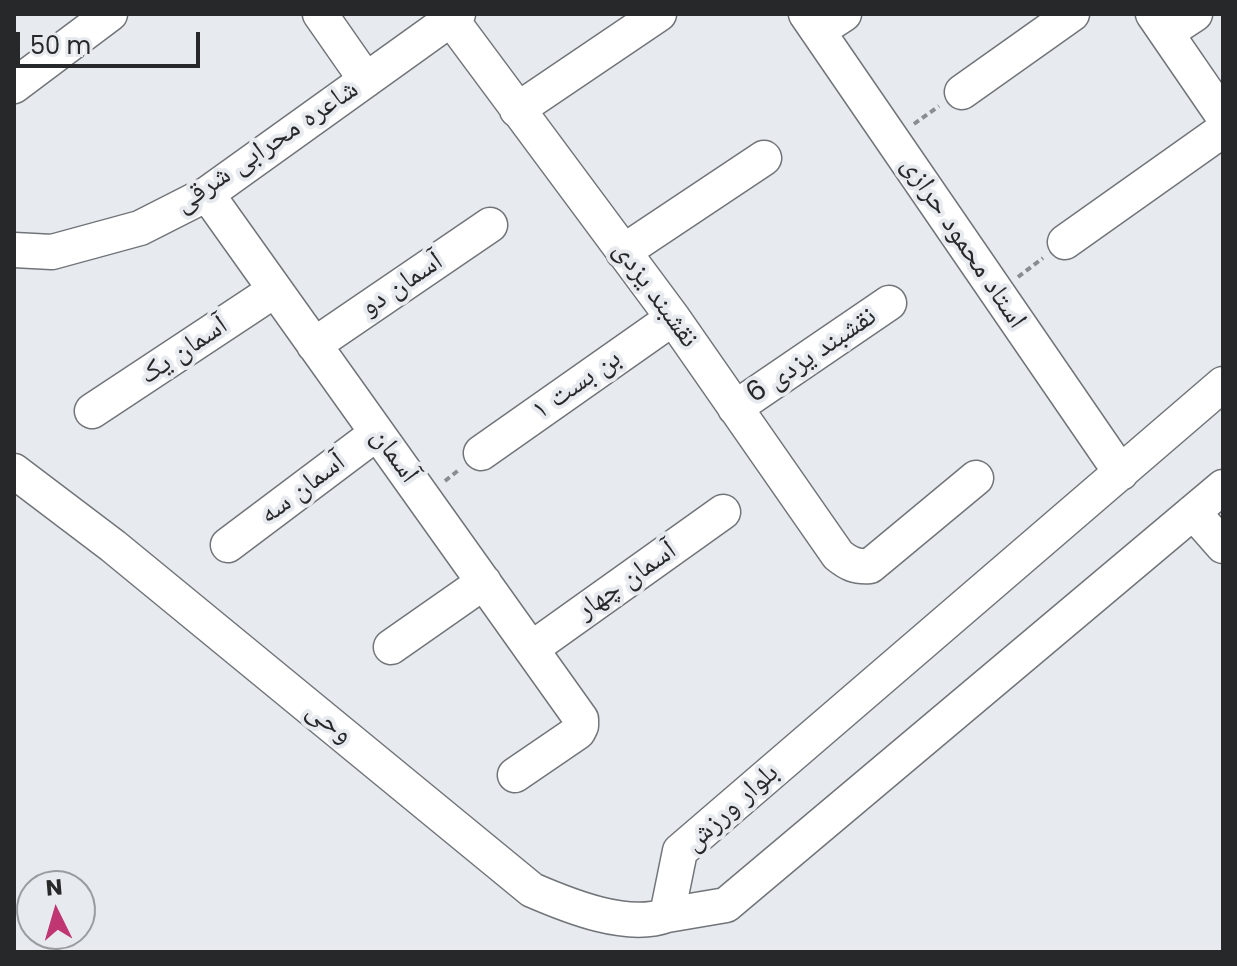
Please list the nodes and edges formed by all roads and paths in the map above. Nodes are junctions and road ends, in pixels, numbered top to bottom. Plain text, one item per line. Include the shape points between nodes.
1 (110, 14) edge
2 (320, 14) edge
3 (659, 14) edge
4 (1072, 14) edge
5 (1195, 14) edge
6 (455, 16) edge
7 (823, 20) edge
8 (1160, 24) edge
9 (366, 80) junction
10 (14, 86) edge
11 (962, 92) joint
12 (517, 110) junction
13 (1223, 116) edge
14 (1223, 130) edge
15 (892, 138) junction
16 (764, 158) dead end
17 (207, 194) junction
18 (490, 225) dead end
19 (1065, 242) joint
20 (14, 250) edge
21 (623, 252) junction
22 (275, 290) junction
23 (997, 293) junction
24 (889, 303) dead end
25 (673, 318) junction
26 (314, 345) junction
27 (1223, 384) edge
28 (735, 408) junction
29 (92, 411) dead end
30 (377, 433) junction
31 (481, 453) joint
32 (14, 471) edge
33 (1121, 473) junction
34 (976, 478) dead end
35 (1223, 487) edge
36 (423, 497) junction
37 (723, 512) dead end
38 (1193, 512) junction
39 (228, 545) dead end
40 (1223, 546) edge
41 (484, 582) junction
42 (391, 647) dead end
43 (531, 649) junction
44 (515, 775) dead end
45 (667, 915) junction

1 - 10 street
2 - 9 street
3 - 12 street
4 - 11 street
5 - 8 street
6 - 9 street, شاعره محرابی شرقی
6 - 12 street, نقشبند یزدی
7 - 15 street, استاد محمود حرازی
8 - 13 street
9 - 17 street, شاعره محرابی شرقی
11 - 15 path
12 - 21 street, نقشبند یزدی
14 - 19 street
15 - 23 street, استاد محمود حرازی
16 - 21 street
17 - 20 street, شاعره محرابی شرقی via 140,228 52,252
17 - 22 street, آسمان
18 - 26 street, آسمان دو
19 - 23 path
21 - 25 street, نقشبند یزدی
22 - 26 street, آسمان
22 - 29 street, آسمان یک
23 - 33 street, استاد محمود حرازی
24 - 28 street, نقشبند یزدی 6
25 - 28 street, نقشبند یزدی
25 - 31 street, بن بست ۱
26 - 30 street, آسمان
27 - 33 street, بلوار ورزش
28 - 34 street, نقشبند یزدی via 838,555 859,567 870,566
30 - 36 street, آسمان
30 - 39 street, آسمان سه
31 - 36 path
32 - 45 street, وحی via 532,890 623,918
33 - 45 street, بلوار ورزش via 680,851
35 - 38 street
36 - 41 street, آسمان
37 - 43 street, آسمان چهار
38 - 40 street
38 - 45 street via 726,905
41 - 42 street
41 - 43 street, آسمان
43 - 44 street, آسمان via 581,726

